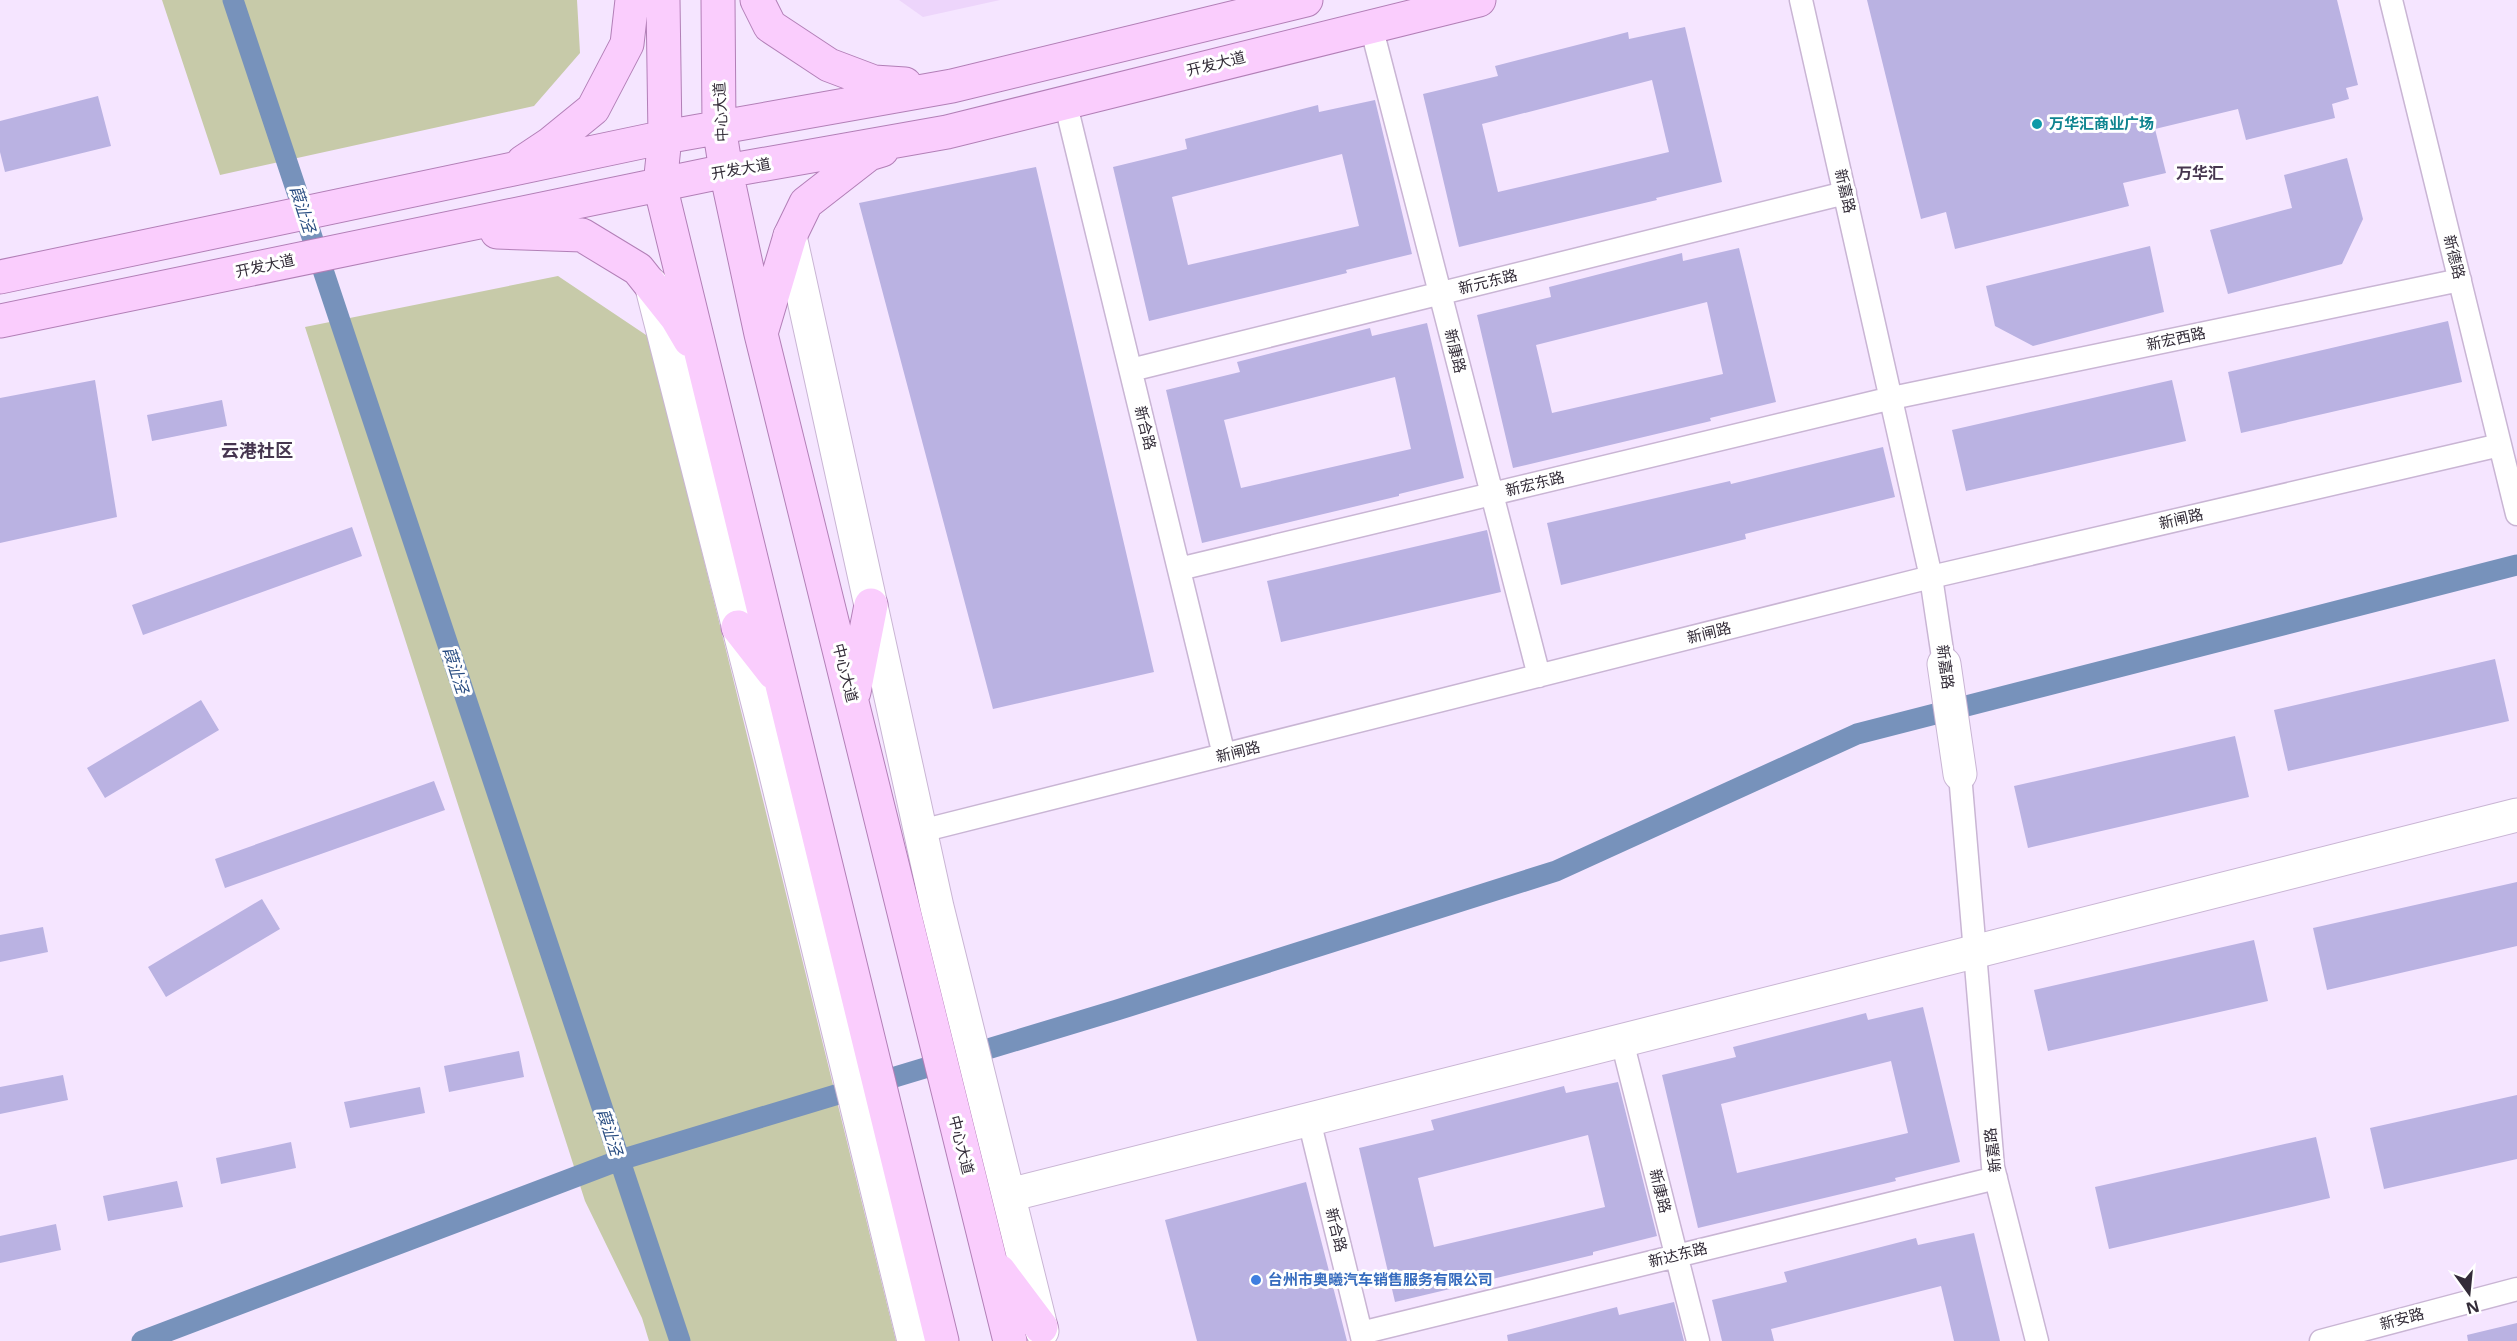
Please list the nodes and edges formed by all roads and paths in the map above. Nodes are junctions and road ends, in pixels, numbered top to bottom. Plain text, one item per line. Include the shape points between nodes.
1 (632, 0) edge
2 (663, 0) edge
3 (718, 0) edge
4 (757, 0) edge
5 (1306, 0) edge
6 (1479, 0) edge
7 (1801, 0) edge
8 (2391, 0) edge
9 (1371, 26) junction
10 (952, 86) junction
11 (1065, 101) junction
12 (719, 126) junction
13 (947, 132) junction
14 (665, 137) junction
15 (510, 170) junction
16 (726, 171) junction
17 (660, 185) junction
18 (1845, 193) junction
19 (435, 231) junction
20 (790, 236) junction
21 (0, 277) edge
22 (2460, 280) junction
23 (651, 284) junction
24 (1440, 294) junction
25 (0, 321) edge
26 (761, 334) junction
27 (703, 360) junction
28 (1131, 370) junction
29 (1892, 398) junction
30 (2500, 445) junction
31 (1492, 494) junction
32 (2517, 513) edge
33 (1179, 569) junction
34 (1931, 577) junction
35 (871, 605) junction
36 (738, 627) junction
37 (1944, 664) joint
38 (1539, 676) junction
39 (781, 682) junction
40 (852, 702) junction
41 (1224, 755) junction
42 (1960, 774) joint
43 (2517, 816) edge
44 (921, 831) junction
45 (1976, 952) junction
46 (851, 1027) junction
47 (1622, 1041) junction
48 (870, 1103) junction
49 (1309, 1120) junction
50 (1996, 1178) junction
51 (1009, 1195) junction
52 (1676, 1256) junction
53 (990, 1260) junction
54 (2517, 1289) edge
55 (933, 1302) junction
56 (1043, 1334) edge
57 (2373, 1334) edge
58 (1362, 1337) edge
59 (914, 1341) edge
60 (921, 1341) edge
61 (942, 1341) edge
62 (1010, 1341) edge
63 (1698, 1341) edge
64 (2037, 1341) edge
65 (2321, 1341) edge

1 - 15 main road via 627,44 593,109
2 - 14 main road
3 - 12 main road, 中心大道
4 - 10 main road via 770,26 829,65 874,82
5 - 10 main road
6 - 9 main road, 开发大道
7 - 18 street, 新嘉路
8 - 22 street, 新德路
9 - 11 main road, 开发大道
9 - 24 street, 新康路
10 - 12 main road
11 - 13 main road, 开发大道
11 - 28 street, 新合路
12 - 14 main road
12 - 16 main road, 中心大道
13 - 16 main road, 开发大道
13 - 20 main road via 869,154 806,203
14 - 15 main road
14 - 17 main road
15 - 21 main road
16 - 17 main road, 开发大道
16 - 26 main road, 中心大道
17 - 19 main road, 开发大道
17 - 27 main road
18 - 24 street, 新元东路
18 - 29 street, 新嘉路
19 - 23 main road via 582,235 638,269
19 - 25 main road, 开发大道
20 - 26 main road
20 - 35 main road
22 - 29 street, 新宏西路
22 - 30 street, 新德路
23 - 27 main road
23 - 36 main road
24 - 28 street, 新元东路
24 - 31 street, 新康路
26 - 40 main road, 中心大道
27 - 39 main road
28 - 33 street, 新合路
29 - 31 street, 新宏东路
29 - 34 street, 新嘉路
30 - 32 street, 新德路
30 - 34 street, 新闸路
31 - 33 street, 新宏东路
31 - 38 street, 新康路
33 - 41 street, 新合路
34 - 37 street, 新嘉路
34 - 38 street, 新闸路
35 - 40 main road
35 - 44 main road
36 - 39 main road
36 - 46 main road
37 - 42 main road, 新嘉路
38 - 41 street, 新闸路
39 - 46 main road
40 - 53 main road, 中心大道
41 - 44 street, 新闸路
42 - 45 street, 新嘉路
43 - 45 main road
44 - 51 main road
45 - 47 main road
45 - 50 street, 新嘉路
46 - 48 main road
47 - 49 main road
47 - 52 street, 新康路
48 - 55 main road
48 - 59 main road
49 - 51 main road
49 - 58 street, 新合路
50 - 52 street, 新达东路
50 - 64 street, 新嘉路
51 - 56 main road
52 - 58 street, 新达东路
52 - 63 street, 新康路
53 - 56 main road
53 - 62 main road, 中心大道
54 - 57 street, 新安路
55 - 60 main road
55 - 61 main road
57 - 65 street, 新安路

